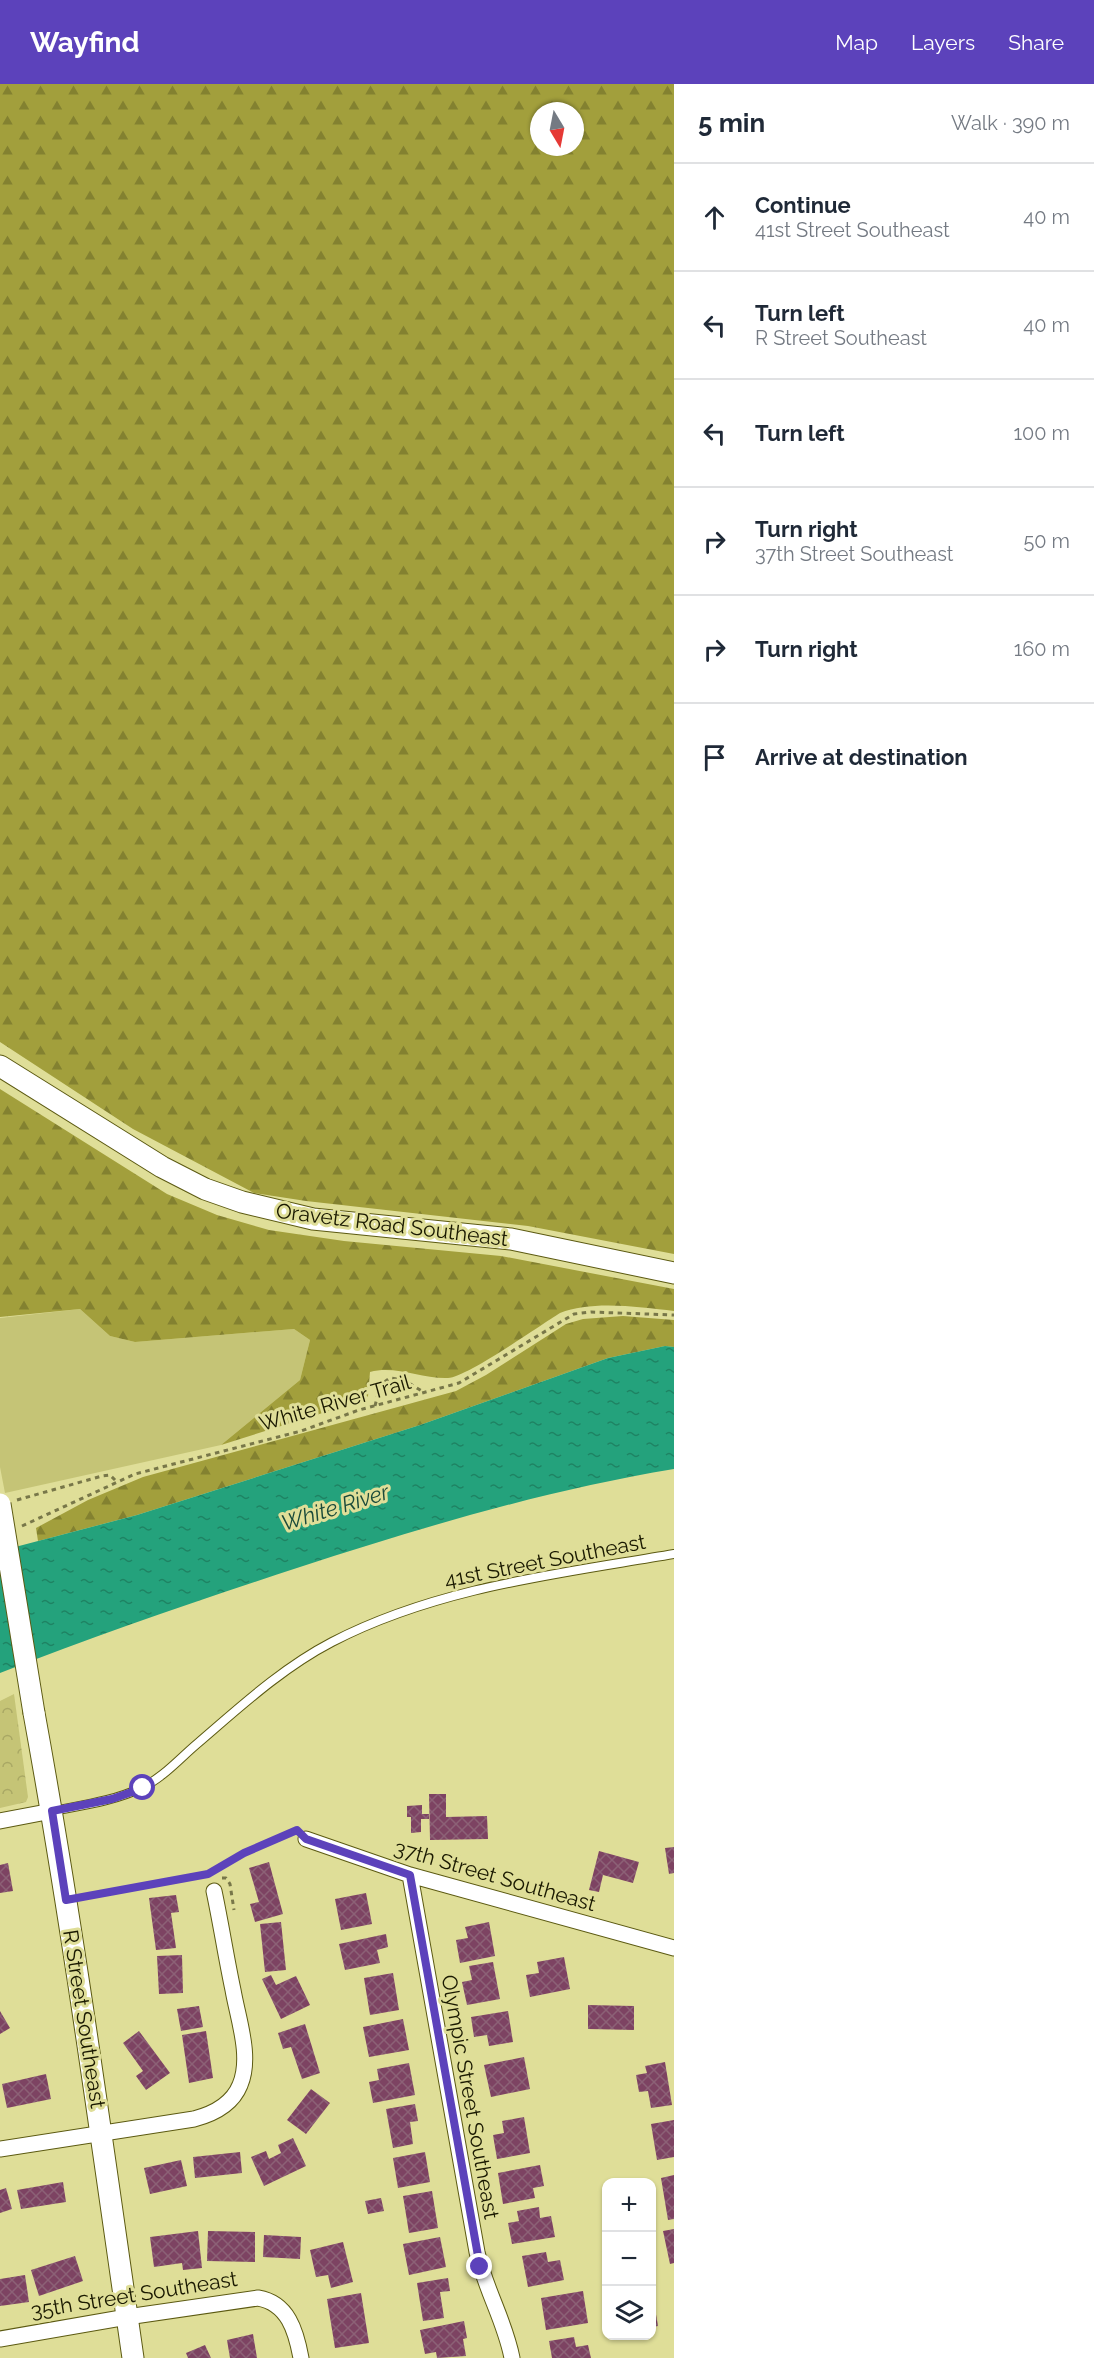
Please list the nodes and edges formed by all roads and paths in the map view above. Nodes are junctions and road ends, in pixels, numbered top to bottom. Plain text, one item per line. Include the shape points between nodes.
1 (0, 1066) edge
2 (674, 1273) edge
3 (674, 1315) edge
4 (424, 1393) junction
5 (375, 1406) junction
6 (117, 1482) junction
7 (4, 1503) edge
8 (14, 1529) dead end
9 (674, 1554) edge
10 (52, 1811) junction
11 (0, 1821) edge
12 (306, 1839) joint
13 (410, 1875) junction
14 (214, 1891) dead end
15 (66, 1900) junction
16 (674, 1948) edge
17 (101, 2132) junction
18 (0, 2149) edge
19 (127, 2317) junction
20 (0, 2339) edge
21 (133, 2358) edge
22 (301, 2358) edge
23 (512, 2358) edge

1 - 2 street, Oravetz Road Southeast via 162,1167 242,1202 313,1219 511,1239
3 - 4 path, White River Trail via 583,1312 564,1318 459,1383
4 - 5 path, White River Trail
4 - 5 path via 404,1380 390,1378 380,1384
5 - 6 path, White River Trail via 301,1431
6 - 7 path via 110,1475 102,1476
6 - 8 path, White River Trail
7 - 10 street, R Street Southeast, bridge
9 - 10 lane, 41st Street Southeast via 477,1589 375,1622 290,1667 143,1788 112,1799
10 - 11 street
10 - 15 street, R Street Southeast
12 - 13 street, 37th Street Southeast
12 - 15 path via 297,1830 208,1874
13 - 16 street, 37th Street Southeast
13 - 23 street, Olympic Street Southeast via 478,2260 502,2318
14 - 17 street via 244,2053 241,2084 228,2103 202,2117
15 - 17 street, R Street Southeast
17 - 18 street
17 - 19 street, R Street Southeast
19 - 20 street, 35th Street Southeast
19 - 21 street, R Street Southeast
19 - 22 street, 35th Street Southeast via 251,2297 266,2299 280,2307 290,2320

